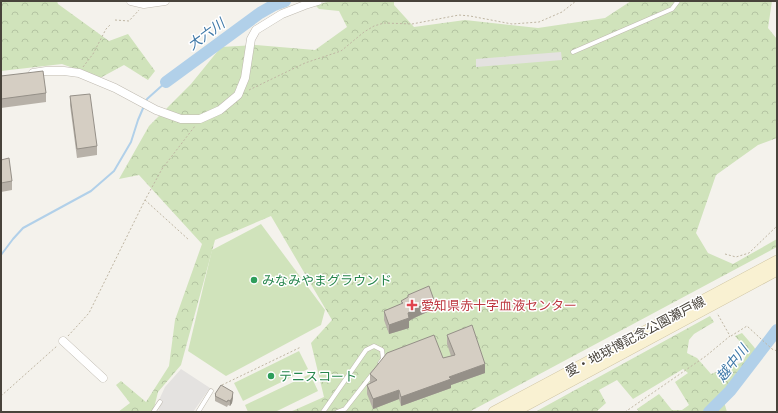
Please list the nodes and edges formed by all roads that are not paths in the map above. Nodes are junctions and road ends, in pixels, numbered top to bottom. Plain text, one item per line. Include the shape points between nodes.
1 (131, 1) edge
2 (165, 1) edge
3 (318, 1) edge
4 (678, 1) edge
5 (573, 52) dead end
6 (23, 74) edge
7 (777, 260) edge
8 (777, 270) edge
9 (63, 341) road end
10 (103, 378) dead end
11 (211, 391) road end
12 (160, 402) dead end
13 (154, 412) edge
14 (198, 412) edge
15 (323, 412) edge
16 (337, 412) edge
17 (494, 412) edge
18 (513, 412) edge

1 - 2 street via 144,4
3 - 6 street via 282,14 256,30 251,39 245,78 238,95 220,110 200,119 181,119 156,110 115,88 79,73 46,71
4 - 5 lane via 672,9
7 - 17 main road, 愛・地球博記念公園瀬戸線
8 - 18 main road, 愛・地球博記念公園瀬戸線
9 - 10 street
11 - 14 lane
12 - 13 lane
15 - 16 lane via 366,350 374,346 382,350 383,359 345,408

